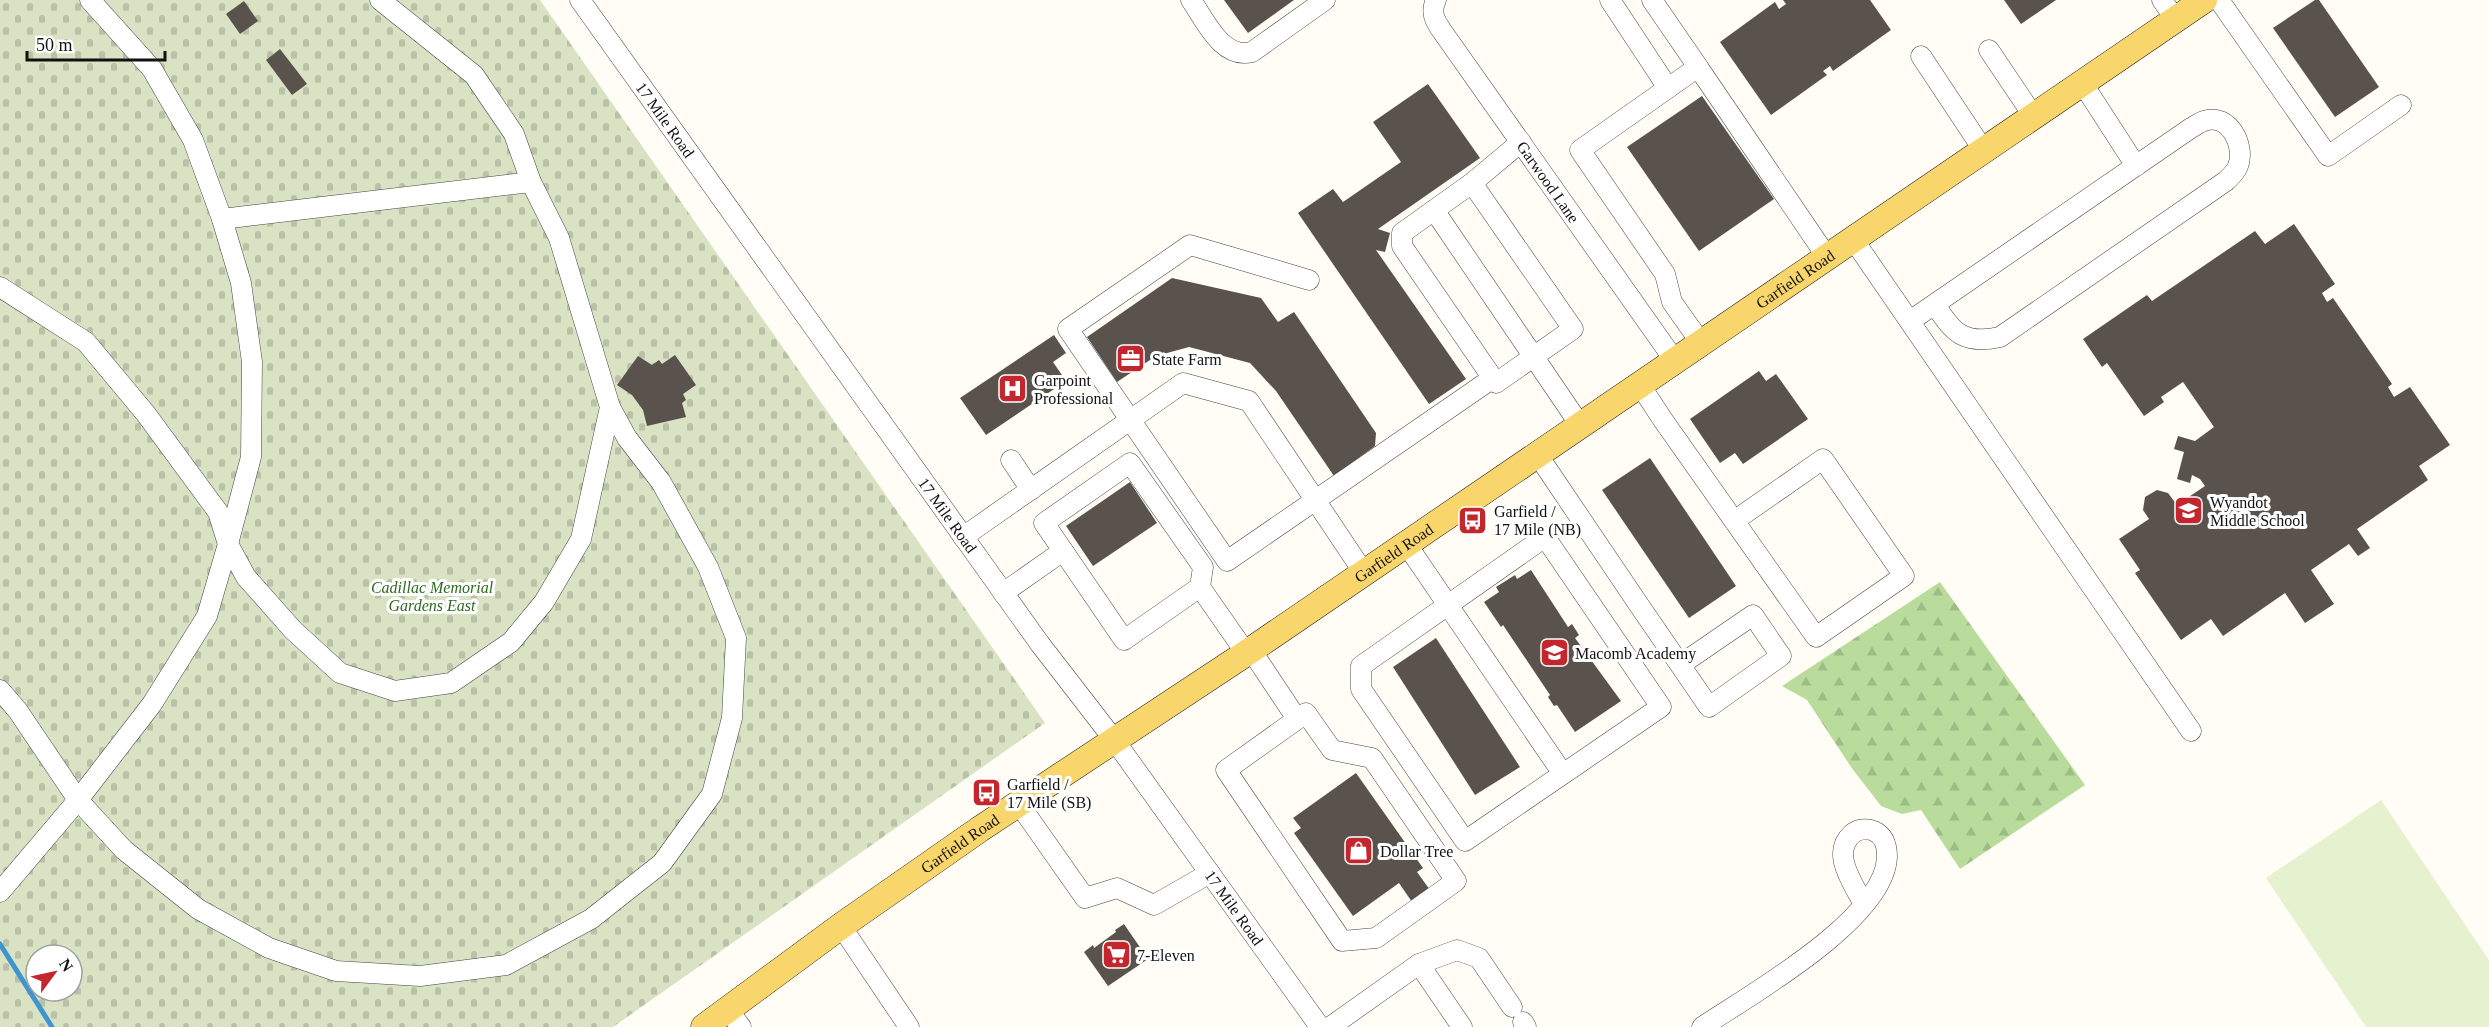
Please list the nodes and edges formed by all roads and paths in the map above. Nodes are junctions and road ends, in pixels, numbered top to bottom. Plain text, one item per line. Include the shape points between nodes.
1 (90, 0) edge
2 (380, 0) edge
3 (580, 0) edge
4 (1191, 0) edge
5 (1325, 0) edge
6 (1436, 0) edge
7 (1610, 0) edge
8 (1652, 0) edge
9 (2204, 0) edge
10 (2219, 0) edge
11 (2169, 10) edge
12 (1989, 50) dead end
13 (1921, 56) dead end
14 (1698, 67) junction
15 (2083, 84) junction
16 (1668, 88) junction
17 (2401, 105) dead end
18 (2034, 117) junction
19 (1521, 142) junction
20 (1984, 151) junction
21 (2136, 166) junction
22 (531, 182) junction
23 (1472, 183) junction
24 (1434, 210) junction
25 (222, 219) junction
26 (1853, 239) junction
27 (1827, 257) junction
28 (1309, 280) dead end
29 (0, 286) edge
30 (1935, 304) junction
31 (1910, 321) junction
32 (1701, 343) junction
33 (1534, 356) junction
34 (1675, 361) junction
35 (1493, 378) junction
36 (1640, 385) junction
37 (610, 407) junction
38 (1129, 421) junction
39 (1580, 425) junction
40 (1537, 454) junction
41 (1011, 460) dead end
42 (1030, 490) junction
43 (1317, 500) junction
44 (1734, 521) junction
45 (963, 537) junction
46 (228, 544) junction
47 (1407, 544) junction
48 (1063, 551) junction
49 (1364, 573) junction
50 (1200, 586) junction
51 (1003, 593) junction
52 (1448, 605) junction
53 (1249, 652) junction
54 (1680, 665) junction
55 (0, 690) edge
56 (1297, 719) junction
57 (2191, 731) dead end
58 (1115, 741) junction
59 (1563, 774) junction
60 (78, 800) junction
61 (1019, 804) junction
62 (1210, 873) junction
63 (0, 892) edge
64 (1864, 904) dead end
65 (841, 926) junction
66 (1419, 964) junction
67 (734, 1019) edge
68 (1520, 1019) edge
69 (704, 1027) edge
70 (909, 1027) edge
71 (1320, 1027) edge
72 (1330, 1027) edge
73 (1462, 1027) edge
74 (1702, 1027) edge

1 - 25 street via 153,69 193,140
2 - 22 street via 474,75 514,134
3 - 45 street, 17 Mile Road
4 - 5 street via 1226,48 1237,53 1252,52
6 - 19 street, Garwood Lane via 1433,17
7 - 16 street
8 - 14 street
9 - 11 main road, Garfield Road
10 - 17 street via 2328,156
11 - 15 main road, Garfield Road
12 - 18 street
13 - 20 street
14 - 16 street
14 - 27 street
15 - 18 main road, Garfield Road
15 - 21 street
16 - 32 street via 1580,150 1665,274 1672,302
18 - 20 main road, Garfield Road
19 - 23 street
19 - 34 street, Garwood Lane
20 - 26 main road, Garfield Road
21 - 30 street
21 - 30 street via 2205,120 2231,129 2241,155 2238,168 2226,181 2000,337 1971,339 1955,332
22 - 25 street
22 - 37 street via 559,238
23 - 24 street
23 - 33 street via 1573,329
24 - 33 street
24 - 35 street via 1402,233 1402,246
25 - 46 street via 242,283 252,362 251,457
26 - 27 main road, Garfield Road
26 - 31 street
27 - 32 main road, Garfield Road
28 - 38 street via 1190,245 1068,329
29 - 46 street via 86,342 146,414 218,512
30 - 31 street
31 - 57 street
32 - 34 main road, Garfield Road
33 - 35 street via 1496,383
33 - 39 street
34 - 36 main road, Garfield Road
35 - 43 street
36 - 39 main road, Garfield Road
36 - 44 street
37 - 46 street via 581,539 544,602 511,642 452,683 395,691 340,673 293,630 246,577
37 - 60 street via 627,438 662,482 708,567 736,638 732,718 712,795 662,862 591,920 506,965 420,976 336,971 269,948 198,909 124,850
38 - 42 street
38 - 43 street via 1183,383 1249,401
38 - 43 street via 1227,561
39 - 40 main road, Garfield Road
40 - 47 main road, Garfield Road
40 - 54 street
41 - 42 street
42 - 45 street
43 - 49 street
44 - 44 street via 1816,637 1904,576 1823,459
45 - 51 street, 17 Mile Road
46 - 60 street via 207,616 152,704
47 - 49 main road, Garfield Road
47 - 52 street
48 - 50 street via 1124,640
48 - 50 street via 1044,523 1130,463 1203,567
48 - 51 street
49 - 53 main road, Garfield Road
50 - 53 street
51 - 58 street, 17 Mile Road
52 - 59 street
52 - 59 street via 1361,666 1361,689 1465,841
52 - 59 street via 1545,537 1661,707
53 - 56 street
53 - 58 main road, Garfield Road
54 - 54 street via 1709,707 1781,656 1753,615
55 - 60 street
56 - 56 street via 1226,770 1342,941 1376,938 1456,881 1372,758 1332,750 1306,713
58 - 61 main road, Garfield Road
58 - 62 street, 17 Mile Road
60 - 63 street
61 - 62 street via 1085,898 1117,888 1154,905
61 - 65 main road, Garfield Road
62 - 71 street, 17 Mile Road
64 - 74 street via 1822,947
65 - 67 main road, Garfield Road
65 - 70 street
66 - 68 street via 1457,950 1479,958
66 - 72 street
66 - 73 street
67 - 69 main road, Garfield Road

